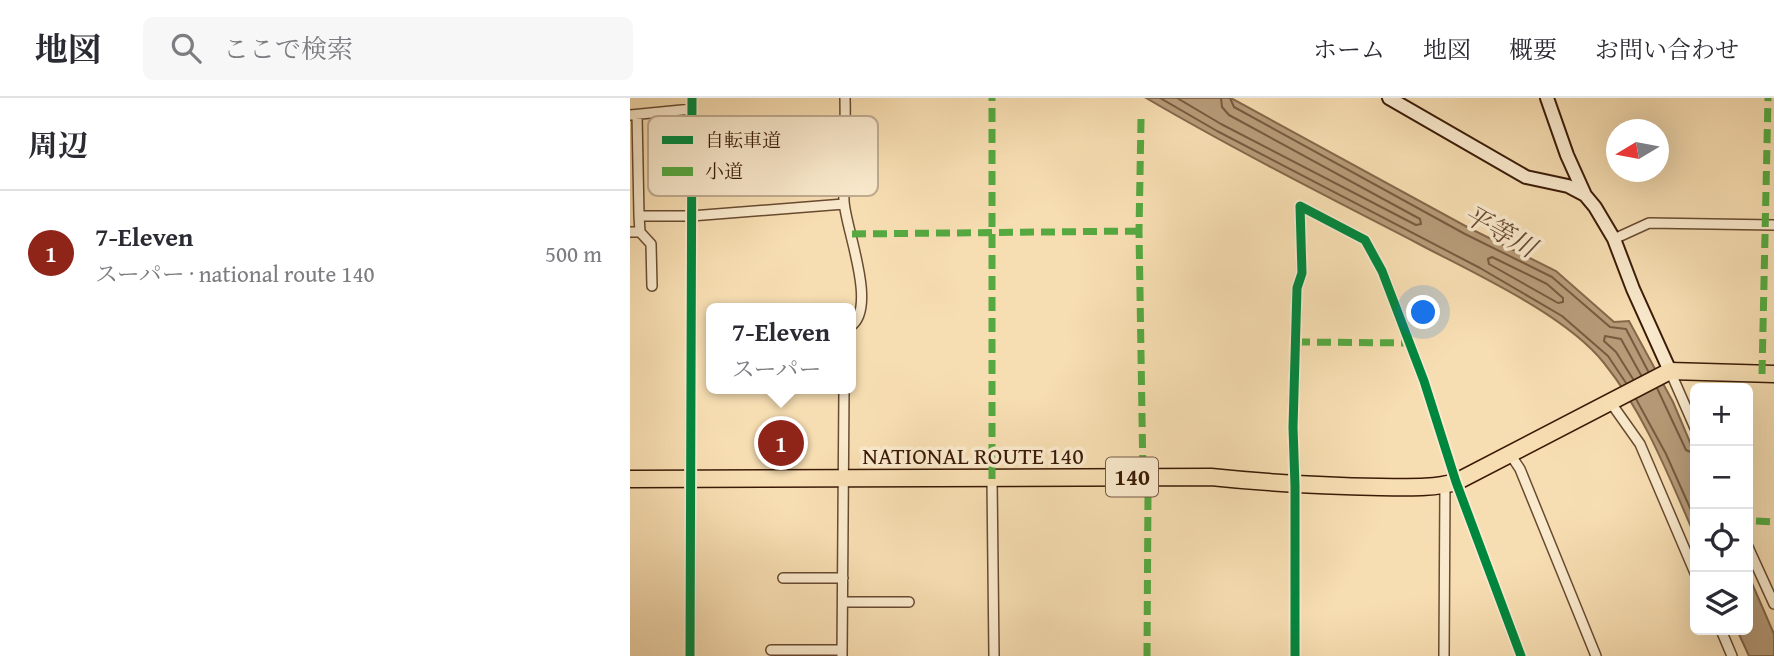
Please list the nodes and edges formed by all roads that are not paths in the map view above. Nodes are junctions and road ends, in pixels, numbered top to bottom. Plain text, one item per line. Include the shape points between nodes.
1 (692, 98) edge
2 (845, 98) edge
3 (1389, 98) edge
4 (1547, 98) edge
5 (692, 109) junction
6 (633, 115) edge
7 (692, 116) edge
8 (845, 116) edge
9 (1584, 195) junction
10 (691, 196) edge
11 (844, 196) edge
12 (844, 204) junction
13 (639, 216) junction
14 (691, 216) junction
15 (1774, 226) edge
16 (635, 232) edge
17 (1614, 239) junction
18 (652, 285) dead end
19 (856, 321) edge
20 (1669, 372) junction
21 (1774, 374) edge
22 (844, 394) edge
23 (1613, 402) junction
24 (1690, 417) edge
25 (1510, 454) junction
26 (630, 479) edge
27 (842, 479) junction
28 (992, 479) junction
29 (690, 480) junction
30 (1451, 483) junction
31 (1295, 486) junction
32 (1753, 558) edge
33 (1695, 572) edge
34 (783, 578) dead end
35 (843, 579) junction
36 (843, 602) junction
37 (909, 602) dead end
38 (1774, 604) edge
39 (1723, 635) edge
40 (771, 650) dead end
41 (842, 653) edge
42 (690, 656) edge
43 (994, 656) edge
44 (1295, 656) edge
45 (1444, 656) edge
46 (1521, 656) edge
47 (1596, 656) edge
48 (1732, 656) edge

1 - 5 street
2 - 8 street
3 - 9 street via 1527,177 1569,186
4 - 9 street
5 - 6 street
5 - 7 street
6 - 13 street
9 - 17 street
10 - 14 street
11 - 12 street
12 - 14 street
12 - 19 street via 859,267 861,311
13 - 14 street
13 - 16 street
14 - 29 street
15 - 17 street via 1649,223
16 - 18 street via 652,244
17 - 20 street
20 - 21 highway
20 - 23 highway, NATIONAL ROUTE 140 / 140
20 - 24 street
22 - 27 street
23 - 25 highway, NATIONAL ROUTE 140 / 140
23 - 33 street via 1640,444
25 - 30 highway, NATIONAL ROUTE 140 / 140
25 - 47 street
26 - 29 highway, NATIONAL ROUTE 140 / 140
27 - 28 highway, NATIONAL ROUTE 140 / 140
27 - 29 highway, NATIONAL ROUTE 140 / 140
27 - 35 street
28 - 31 highway, NATIONAL ROUTE 140 / 140 via 1211,477
28 - 43 street
29 - 42 street
30 - 31 highway, NATIONAL ROUTE 140 / 140
30 - 31 street via 1424,381 1382,271 1365,240 1300,206
30 - 45 street
30 - 46 street
31 - 44 street
32 - 38 street
34 - 35 street
35 - 36 street
36 - 37 street
36 - 41 street
39 - 48 street
40 - 41 street

